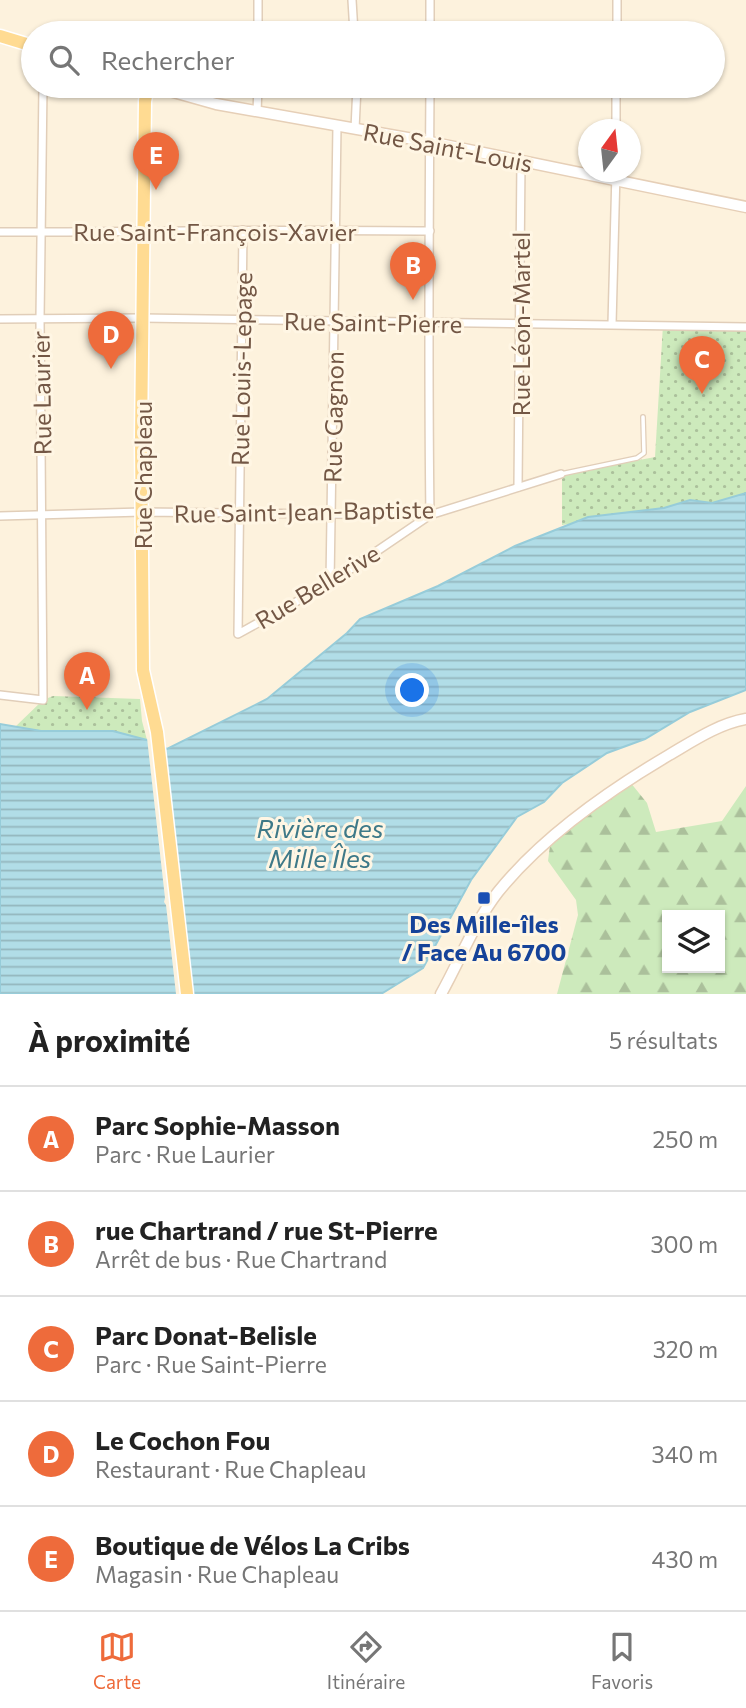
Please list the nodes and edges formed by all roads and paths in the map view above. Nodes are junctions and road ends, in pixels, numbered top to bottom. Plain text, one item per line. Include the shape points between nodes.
1 (258, 0) edge
2 (352, 0) edge
3 (430, 0) edge
4 (617, 0) edge
5 (258, 21) edge
6 (354, 21) edge
7 (430, 21) edge
8 (617, 21) edge
9 (0, 36) edge
10 (21, 42) edge
11 (43, 98) edge
12 (146, 98) edge
13 (193, 98) edge
14 (258, 98) edge
15 (356, 98) edge
16 (430, 98) edge
17 (616, 98) edge
18 (257, 112) junction
19 (616, 119) edge
20 (337, 126) junction
21 (355, 129) junction
22 (430, 142) junction
23 (521, 160) junction
24 (578, 170) edge
25 (615, 182) edge
26 (637, 182) edge
27 (746, 207) edge
28 (243, 230) junction
29 (336, 230) junction
30 (430, 231) junction
31 (0, 232) edge
32 (42, 232) junction
33 (144, 232) junction
34 (142, 318) junction
35 (0, 319) edge
36 (40, 319) junction
37 (241, 320) junction
38 (334, 322) junction
39 (427, 323) junction
40 (521, 324) junction
41 (612, 324) junction
42 (746, 327) edge
43 (643, 417) dead end
44 (561, 474) joint
45 (518, 487) junction
46 (142, 512) junction
47 (43, 514) junction
48 (239, 514) junction
49 (331, 515) junction
50 (430, 515) junction
51 (0, 516) edge
52 (330, 583) junction
53 (238, 634) joint
54 (0, 695) edge
55 (746, 719) edge
56 (187, 994) edge
57 (441, 994) edge

1 - 5 street
2 - 6 street
3 - 7 street
4 - 8 street
9 - 10 main road
11 - 32 street, Rue Laurier
12 - 33 main road, Rue Chapleau
13 - 18 main road, Rue Saint-Louis
14 - 18 street
15 - 21 street
16 - 22 street
17 - 19 street
18 - 20 main road, Rue Saint-Louis
20 - 21 main road, Rue Saint-Louis
20 - 29 street, Rue Gagnon
21 - 22 main road, Rue Saint-Louis
22 - 23 main road, Rue Saint-Louis
22 - 30 street
23 - 24 main road, Rue Saint-Louis
23 - 40 street, Rue Léon-Martel
25 - 41 street
26 - 27 main road, Rue Saint-Louis
28 - 29 street, Rue Saint-François-Xavier
28 - 33 street, Rue Saint-François-Xavier
28 - 37 street, Rue Louis-Lepage
29 - 30 street, Rue Saint-François-Xavier
29 - 38 street, Rue Gagnon
30 - 39 street
31 - 32 street, Rue Saint-François-Xavier
32 - 33 street, Rue Saint-François-Xavier
32 - 36 street, Rue Laurier
33 - 34 main road, Rue Chapleau
34 - 36 street, Rue Saint-Pierre
34 - 37 street, Rue Saint-Pierre
34 - 46 main road, Rue Chapleau
35 - 36 street, Rue Saint-Pierre
36 - 47 street, Rue Laurier
37 - 38 street, Rue Saint-Pierre
37 - 48 street, Rue Louis-Lepage
38 - 39 street, Rue Saint-Pierre
38 - 49 street, Rue Gagnon
39 - 40 street, Rue Saint-Pierre
39 - 50 street
40 - 41 street, Rue Saint-Pierre
40 - 45 street, Rue Léon-Martel
41 - 42 street, Rue Saint-Pierre
43 - 44 lane via 644,453 637,458
44 - 45 street, Rue Saint-Jean-Baptiste
45 - 50 street, Rue Saint-Jean-Baptiste
46 - 47 street, Rue Saint-Jean-Baptiste
46 - 48 street, Rue Saint-Jean-Baptiste
46 - 56 main road, Rue Chapleau via 143,670 158,737
47 - 51 street, Rue Saint-Jean-Baptiste
47 - 54 street, Rue Laurier via 43,700
48 - 49 street, Rue Saint-Jean-Baptiste
48 - 53 street, Rue Louis-Lepage
49 - 50 street, Rue Saint-Jean-Baptiste
49 - 52 street, Rue Gagnon
50 - 52 street, Rue Bellerive
52 - 53 street, Rue Bellerive
55 - 57 main road via 703,735 623,782 564,828 508,881 484,911

